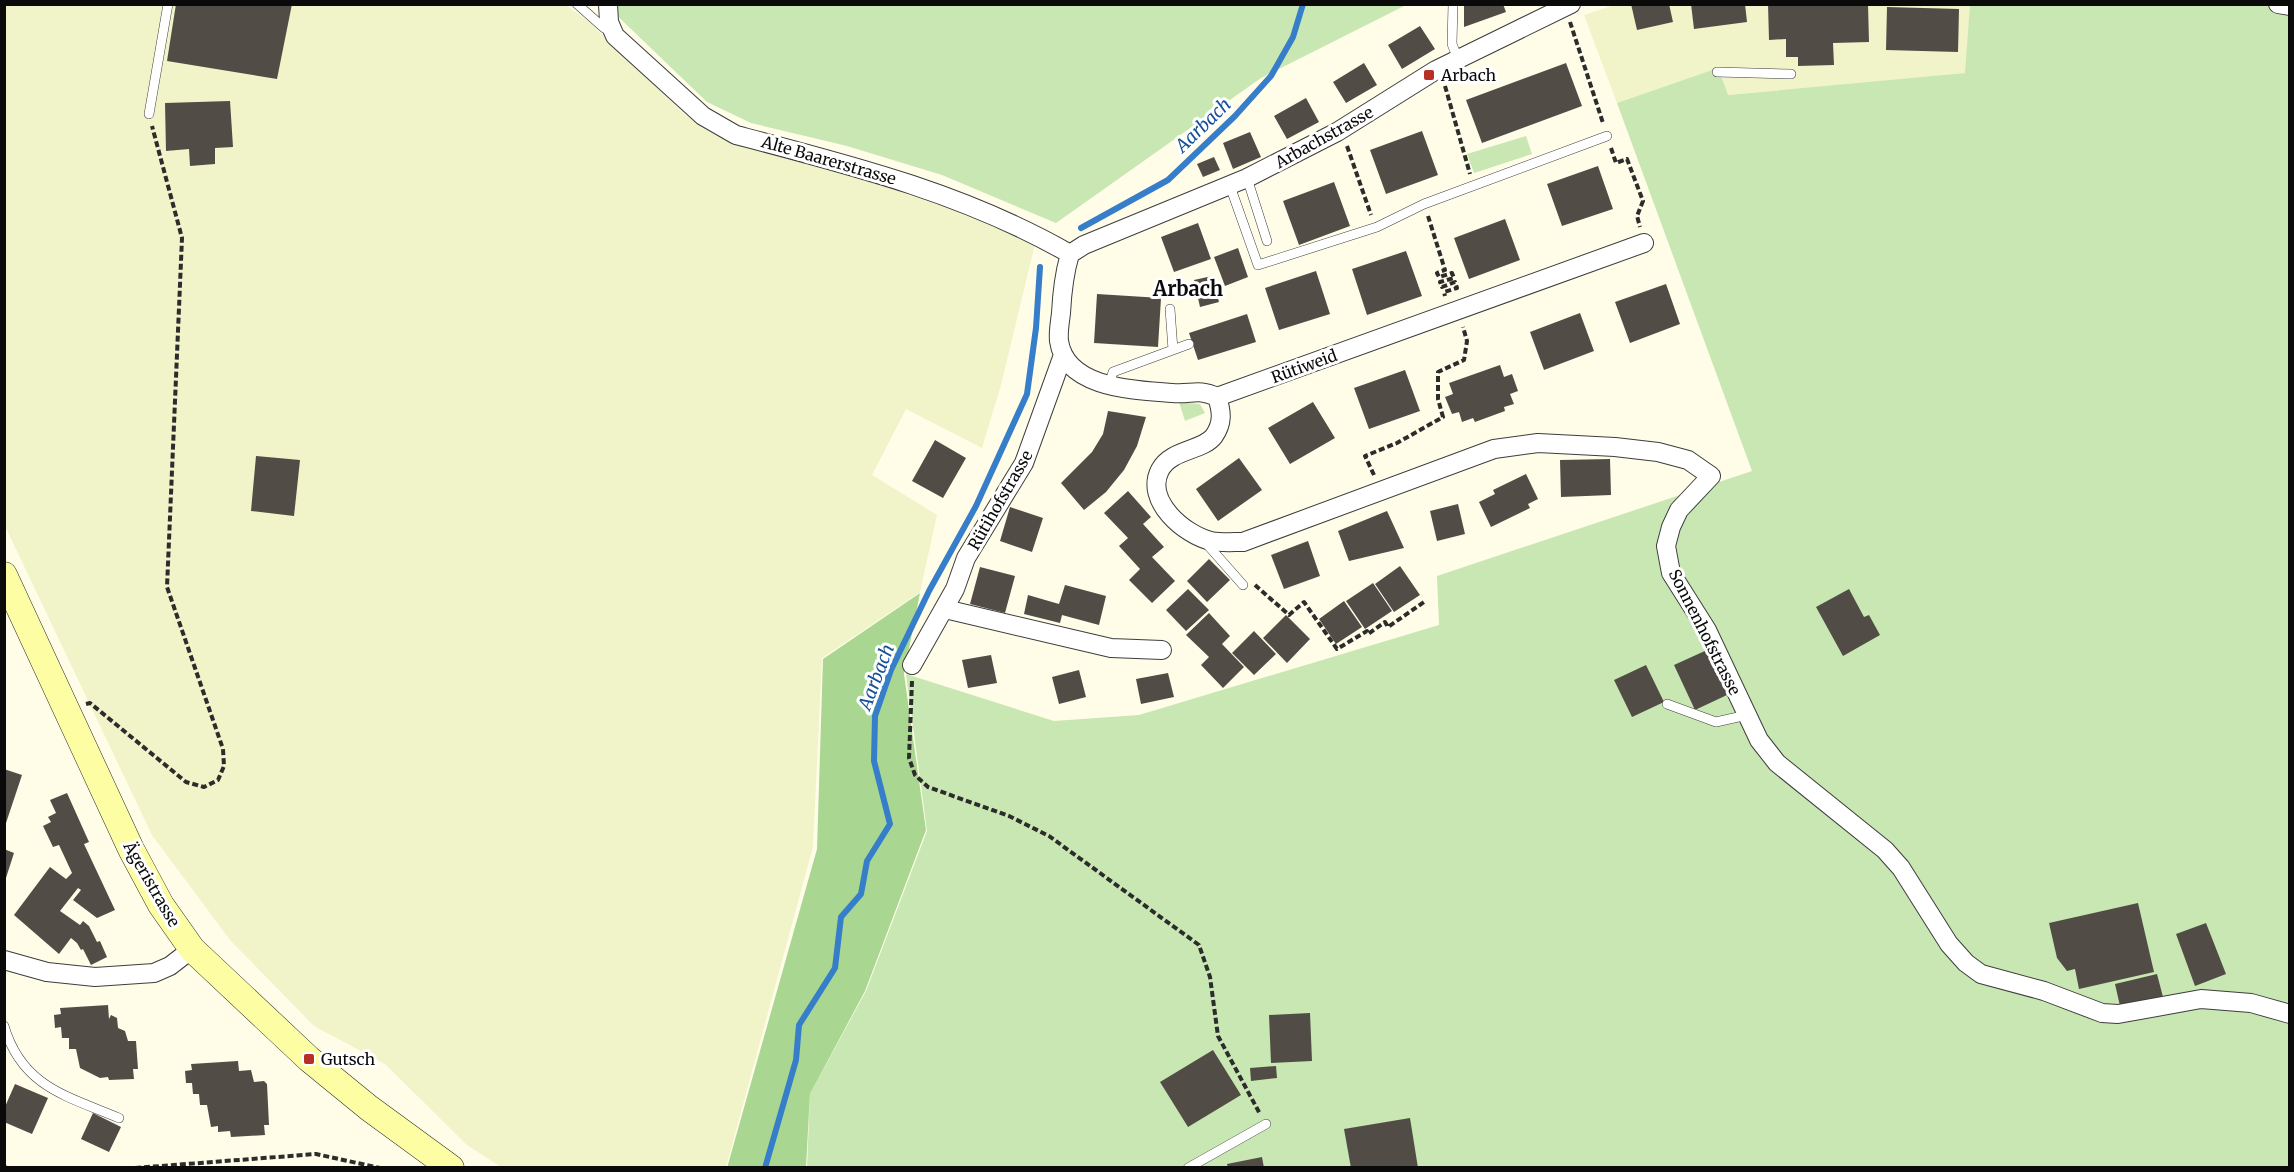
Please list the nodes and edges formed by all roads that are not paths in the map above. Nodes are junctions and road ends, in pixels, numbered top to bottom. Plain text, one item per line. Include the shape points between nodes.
1 (168, 4) edge
2 (577, 4) edge
3 (608, 4) edge
4 (1453, 4) edge
5 (2278, 4) edge
6 (2289, 6) edge
7 (1570, 12) edge
8 (612, 30) junction
9 (1458, 59) junction
10 (1717, 72) dead end
11 (1791, 74) dead end
12 (149, 114) road end
13 (1607, 136) dead end
14 (1247, 178) junction
15 (1230, 186) junction
16 (1267, 241) dead end
17 (1644, 243) dead end
18 (1070, 254) junction
19 (1170, 309) dead end
20 (1189, 344) dead end
21 (1173, 350) junction
22 (1064, 355) junction
23 (1109, 385) junction
24 (1217, 397) junction
25 (1199, 536) junction
26 (4, 575) edge
27 (1244, 585) dead end
28 (945, 609) junction
29 (1162, 650) dead end
30 (912, 665) road end
31 (1667, 704) dead end
32 (1747, 715) junction
33 (192, 949) junction
34 (5, 962) edge
35 (2289, 1014) edge
36 (4, 1026) edge
37 (119, 1118) dead end
38 (1266, 1124) road end
39 (451, 1167) edge
40 (1188, 1167) edge

1 - 12 lane
2 - 8 lane, Alte Baarerstrasse via 604,28
3 - 8 street
4 - 9 lane via 1452,44
5 - 6 street
7 - 9 street, Arbachstrasse
8 - 18 street, Alte Baarerstrasse via 718,127 925,189 998,216
9 - 14 street, Arbachstrasse via 1337,132
10 - 11 lane
13 - 15 lane via 1424,204 1377,227 1258,265
14 - 15 street, Arbachstrasse
14 - 16 lane
15 - 18 street, Arbachstrasse
17 - 24 street, Rütiweid
18 - 22 street via 1063,283 1059,340
19 - 21 lane
20 - 21 lane
21 - 23 lane via 1113,372
22 - 23 street, Rütiweid via 1079,373
22 - 28 street, Rütihofstrasse via 1024,464 966,558
23 - 24 street, Rütiweid via 1177,394 1203,390
24 - 25 street, Sonnenhofstrasse via 1222,412 1212,439 1175,455 1160,470 1157,487 1165,510
25 - 27 lane
25 - 32 street, Sonnenhofstrasse via 1211,541 1243,542 1505,448 1538,443 1615,447 1688,460 1711,476 1679,510 1671,527 1666,546 1671,573 1707,630
26 - 33 main road, Ägeristrasse via 130,849 161,905
28 - 29 street via 1111,648
28 - 30 street, Rütihofstrasse
31 - 32 lane via 1716,722
32 - 35 street, Sonnenhofstrasse via 1759,740 1777,763 1885,850 1901,868 1949,944 1982,974 2102,1013 2118,1014 2200,999 2240,1001
33 - 34 street via 154,973 107,976 46,972
33 - 39 main road, Ägeristrasse via 309,1059
36 - 37 lane via 10,1048 29,1075 61,1094
38 - 40 lane

